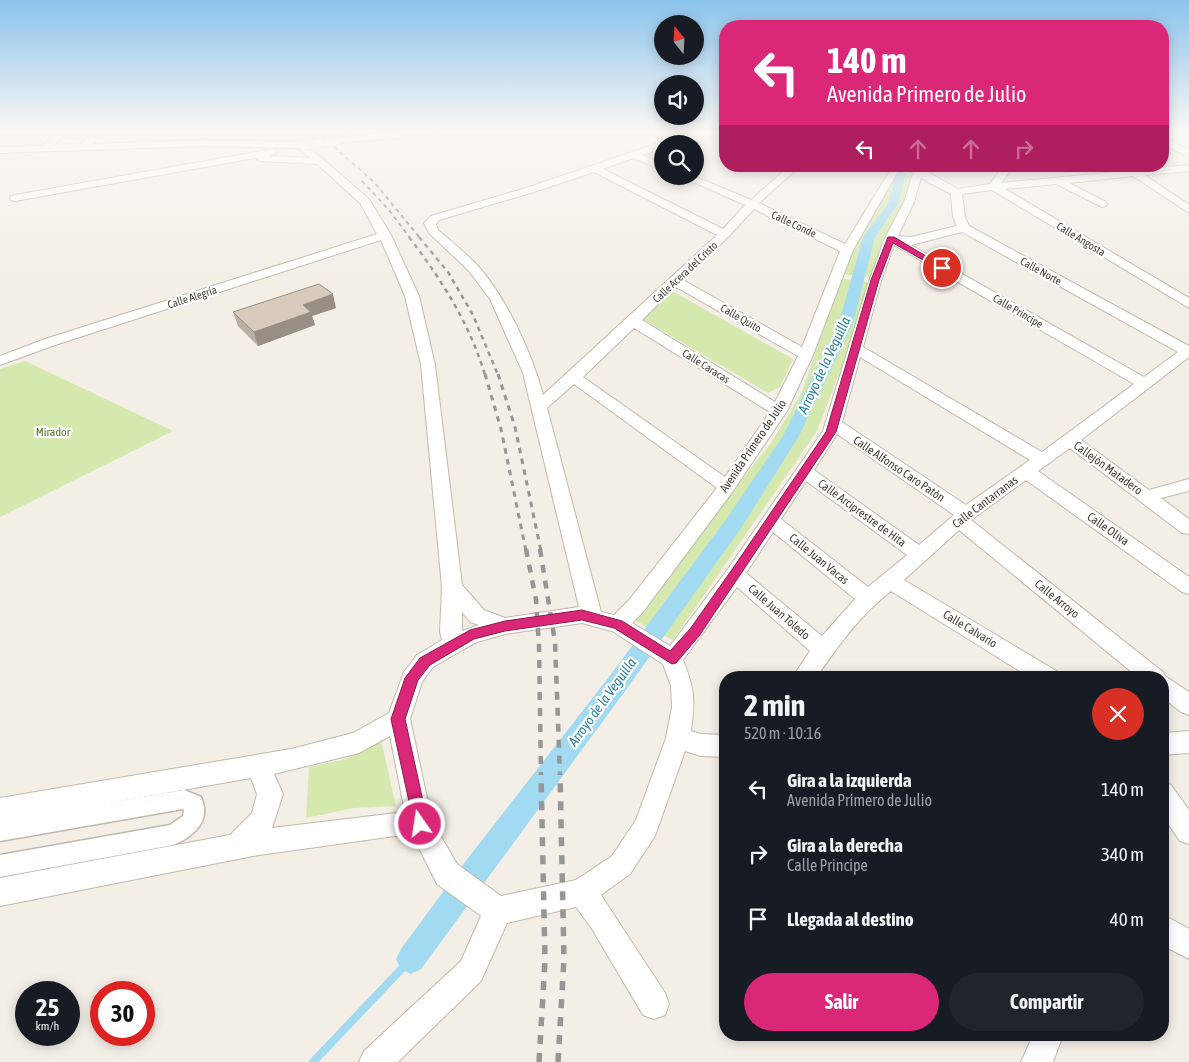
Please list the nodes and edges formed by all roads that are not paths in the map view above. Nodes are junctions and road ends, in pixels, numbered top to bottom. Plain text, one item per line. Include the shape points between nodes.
1 (115, 181) edge
2 (341, 181) edge
3 (557, 181) edge
4 (619, 181) edge
5 (779, 181) edge
6 (888, 181) edge
7 (913, 181) edge
8 (936, 181) edge
9 (998, 181) edge
10 (1058, 181) junction
11 (1062, 181) edge
12 (1145, 181) edge
13 (704, 184) edge
14 (994, 187) junction
15 (956, 192) junction
16 (15, 198) dead end
17 (752, 204) junction
18 (1102, 204) dead end
19 (1189, 210) edge
20 (964, 228) junction
21 (725, 234) junction
22 (385, 235) junction
23 (891, 238) junction
24 (847, 250) junction
25 (676, 281) junction
26 (1189, 304) edge
27 (633, 321) junction
28 (856, 349) junction
29 (1188, 351) edge
30 (806, 355) junction
31 (0, 361) edge
32 (574, 377) junction
33 (1145, 384) junction
34 (538, 408) junction
35 (779, 411) junction
36 (833, 424) junction
37 (1070, 440) junction
38 (1041, 459) junction
39 (804, 471) junction
40 (1026, 471) junction
41 (1189, 486) edge
42 (727, 487) junction
43 (1147, 496) junction
44 (962, 517) junction
45 (771, 520) junction
46 (1189, 528) edge
47 (920, 555) junction
48 (735, 574) junction
49 (890, 581) junction
50 (452, 587) junction
51 (1189, 587) edge
52 (868, 598) junction
53 (592, 617) junction
54 (618, 624) junction
55 (505, 626) junction
56 (454, 644) junction
57 (824, 650) junction
58 (672, 659) junction
59 (808, 671) edge
60 (1038, 671) edge
61 (1147, 671) edge
62 (1169, 689) edge
63 (1189, 705) edge
64 (398, 719) junction
65 (678, 738) junction
66 (1189, 742) edge
67 (1169, 743) edge
68 (719, 746) edge
69 (258, 765) junction
70 (1169, 803) edge
71 (0, 810) edge
72 (420, 824) junction
73 (0, 831) edge
74 (1189, 832) edge
75 (237, 846) junction
76 (0, 866) edge
77 (0, 892) edge
78 (582, 892) junction
79 (498, 911) junction
80 (1169, 932) edge
81 (1189, 945) edge
82 (654, 1004) dead end
83 (1046, 1041) edge
84 (375, 1062) edge
85 (1037, 1062) edge

1 - 16 street
2 - 22 street via 365,201
3 - 34 street via 435,218 430,223 434,231 473,268 496,299 530,373
4 - 21 street
5 - 17 street, Calle Acera del Cristo
6 - 24 street, Avenida Primero de Julio
7 - 23 street via 909,202
8 - 15 street
9 - 14 street
10 - 11 street
10 - 14 street
10 - 18 street
12 - 19 street
13 - 17 street, Calle Conde
14 - 15 street
14 - 26 street, Calle Angosta
15 - 20 street
17 - 21 street, Calle Acera del Cristo
17 - 24 street, Calle Conde
20 - 23 street via 911,241
20 - 29 street, Calle Norte
21 - 25 street, Calle Acera del Cristo
22 - 31 street, Calle Alegría via 50,342
22 - 50 street via 412,296 428,365
23 - 28 street via 875,280
23 - 33 street, Calle Principe
24 - 30 street, Avenida Primero de Julio
25 - 27 street, Calle Acera del Cristo
25 - 30 street, Calle Quito
27 - 32 street, Calle Acera del Cristo
27 - 35 street, Calle Caracas
28 - 36 street
28 - 38 street
29 - 33 street, Calle Cantarranas
30 - 35 street, Avenida Primero de Julio
32 - 34 street, Calle Acera del Cristo
32 - 42 street
33 - 37 street, Calle Cantarranas
34 - 53 street
35 - 42 street, Avenida Primero de Julio
36 - 39 street
36 - 44 street, Calle Alfonso Caro Patón
37 - 38 street, Calle Cantarranas
37 - 43 street, Callejón Matadero
38 - 40 street, Calle Cantarranas
39 - 45 street
39 - 47 street, Calle Arciprestre de Hita
40 - 44 street, Calle Cantarranas
40 - 51 street, Calle Oliva
41 - 43 street, Callejón Matadero
42 - 54 street, Avenida Primero de Julio via 636,606
43 - 46 street, Callejón Matadero
44 - 47 street, Calle Cantarranas
44 - 61 street, Calle Arroyo
45 - 48 street
45 - 52 street, Calle Juan Vacas
47 - 49 street, Calle Cantarranas
48 - 57 street, Calle Juan Toledo
48 - 58 street
49 - 52 street, Calle Cantarranas
49 - 60 street, Calle Calvario
50 - 55 street via 477,616
50 - 56 street via 451,632
52 - 57 street, Calle Cantarranas
53 - 54 street
53 - 55 street via 582,615
54 - 58 street
55 - 56 street
56 - 64 street via 425,661 412,678
57 - 59 street, Calle Cantarranas
58 - 65 street via 682,686 683,707
62 - 63 street
64 - 69 street via 359,742
64 - 72 street
65 - 68 street via 701,745
65 - 78 street via 646,827 621,865
66 - 67 street
69 - 71 street
69 - 75 street via 270,794 263,820
70 - 74 street
72 - 75 street via 395,824
72 - 79 street via 447,874
73 - 76 street via 184,799 194,804 196,814 189,826 173,835
75 - 77 street
78 - 79 street
78 - 82 street
79 - 84 street via 471,971
80 - 81 street
83 - 85 street

